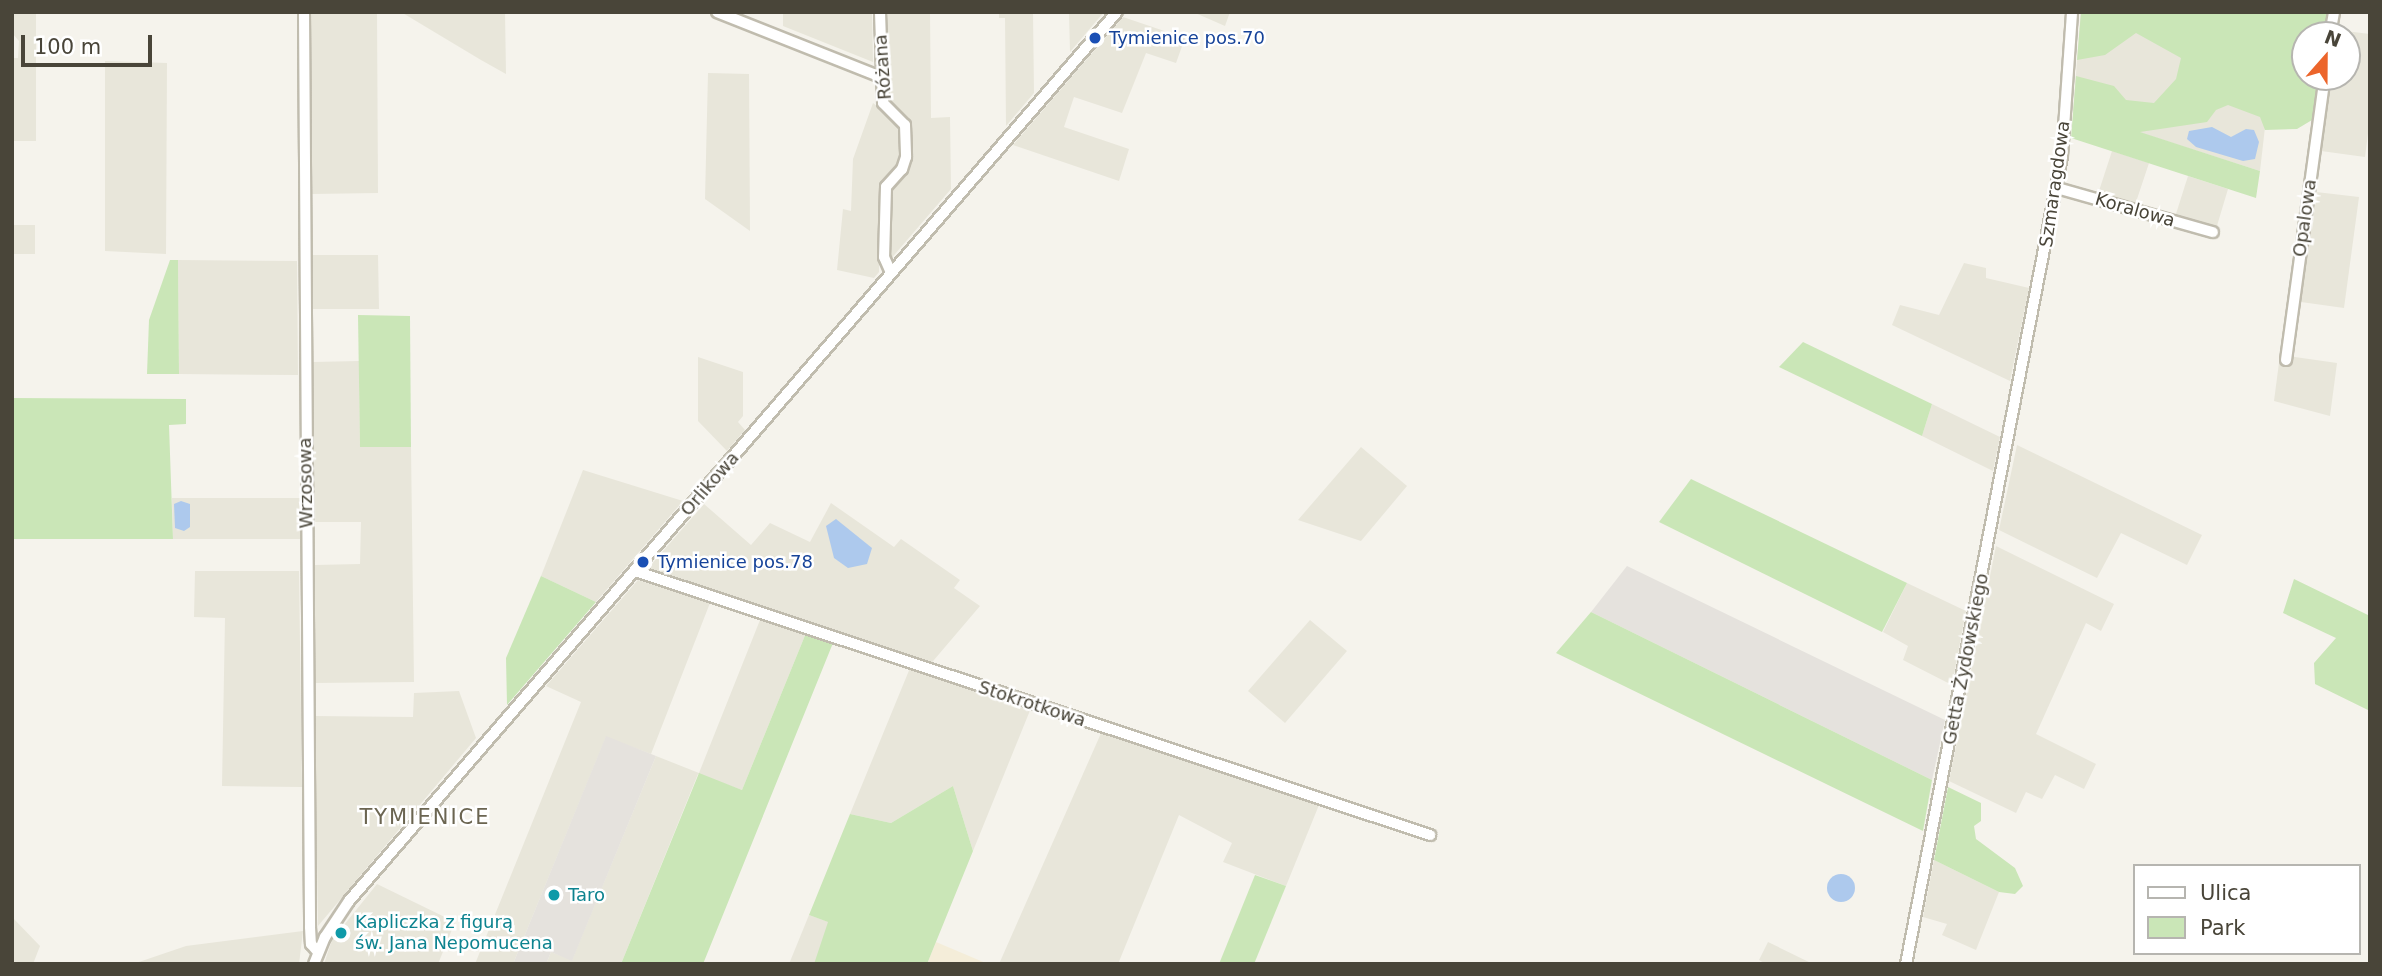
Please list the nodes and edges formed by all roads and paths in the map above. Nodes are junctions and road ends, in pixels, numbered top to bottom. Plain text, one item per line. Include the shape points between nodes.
1 (304, 12) edge
2 (717, 12) edge
3 (880, 12) edge
4 (1117, 12) edge
5 (2072, 12) edge
6 (881, 77) junction
7 (2323, 91) edge
8 (2057, 188) junction
9 (2213, 232) dead end
10 (891, 273) junction
11 (2025, 354) joint
12 (2286, 360) dead end
13 (635, 571) junction
14 (1430, 835) dead end
15 (318, 952) junction
16 (314, 964) edge
17 (1906, 964) edge

1 - 15 street, Wrzosowa via 310,927 311,944
2 - 6 street
3 - 6 street, Różana
4 - 10 street, Orlikowa
5 - 8 street, Szmaragdowa
6 - 10 street, Różana via 883,103 905,125 902,169 886,187 884,257
7 - 12 street, Opalowa
8 - 9 street, Koralowa
8 - 11 street, Szmaragdowa
10 - 13 street, Orlikowa
11 - 17 street, Getta Żydowskiego
13 - 14 street, Stokrotkowa
13 - 15 street, Orlikowa via 349,901
15 - 16 street, Orlikowa

